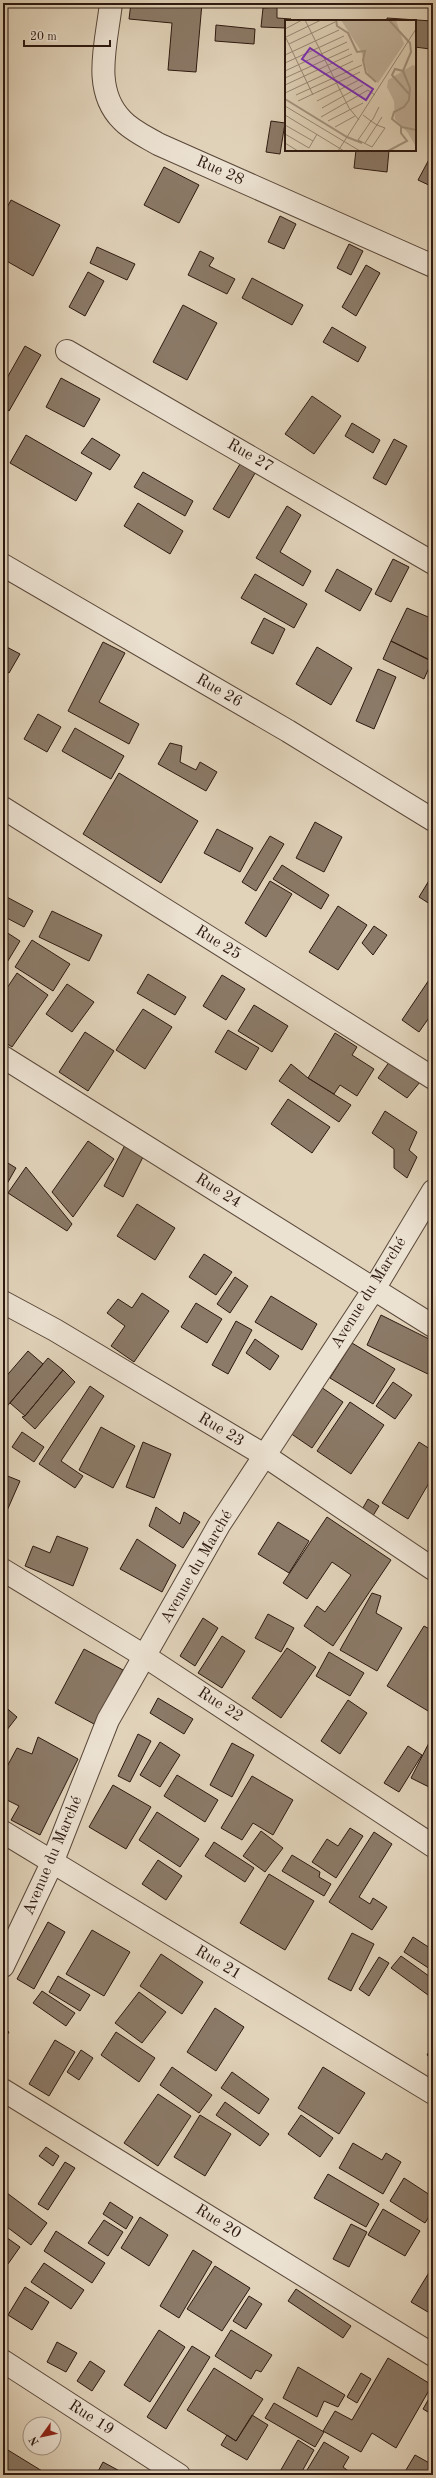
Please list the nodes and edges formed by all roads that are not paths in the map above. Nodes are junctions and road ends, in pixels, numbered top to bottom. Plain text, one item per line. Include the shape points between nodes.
1 (111, 3) edge
2 (433, 266) edge
3 (67, 351) dead end
4 (433, 563) edge
5 (3, 565) edge
6 (3, 808) edge
7 (433, 820) edge
8 (3, 1057) edge
9 (433, 1078) edge
10 (433, 1191) edge
11 (374, 1289) junction
12 (3, 1302) edge
13 (433, 1326) edge
14 (264, 1455) junction
15 (433, 1569) edge
16 (3, 1570) edge
17 (146, 1657) junction
18 (3, 1832) edge
19 (433, 1846) edge
20 (52, 1864) junction
21 (3, 1966) edge
22 (3, 2090) edge
23 (433, 2093) edge
24 (433, 2355) edge
25 (3, 2361) edge
26 (179, 2475) edge

1 - 2 street, Rue 28 via 103,80 108,103 123,121 158,144
3 - 4 street, Rue 27
5 - 7 street, Rue 26 via 288,731
6 - 9 street, Rue 25
8 - 11 street, Rue 24
10 - 11 street, Avenue du Marché
11 - 13 street, Rue 24
11 - 14 street, Avenue du Marché
12 - 14 street, Rue 23 via 55,1330
14 - 15 street, Rue 23
14 - 17 street, Avenue du Marché via 219,1525
16 - 17 street, Rue 22
17 - 19 street, Rue 22
17 - 20 street, Avenue du Marché via 108,1720
18 - 20 street, Rue 21
20 - 21 street, Avenue du Marché
20 - 23 street, Rue 21
22 - 24 street, Rue 20
25 - 26 street, Rue 19

